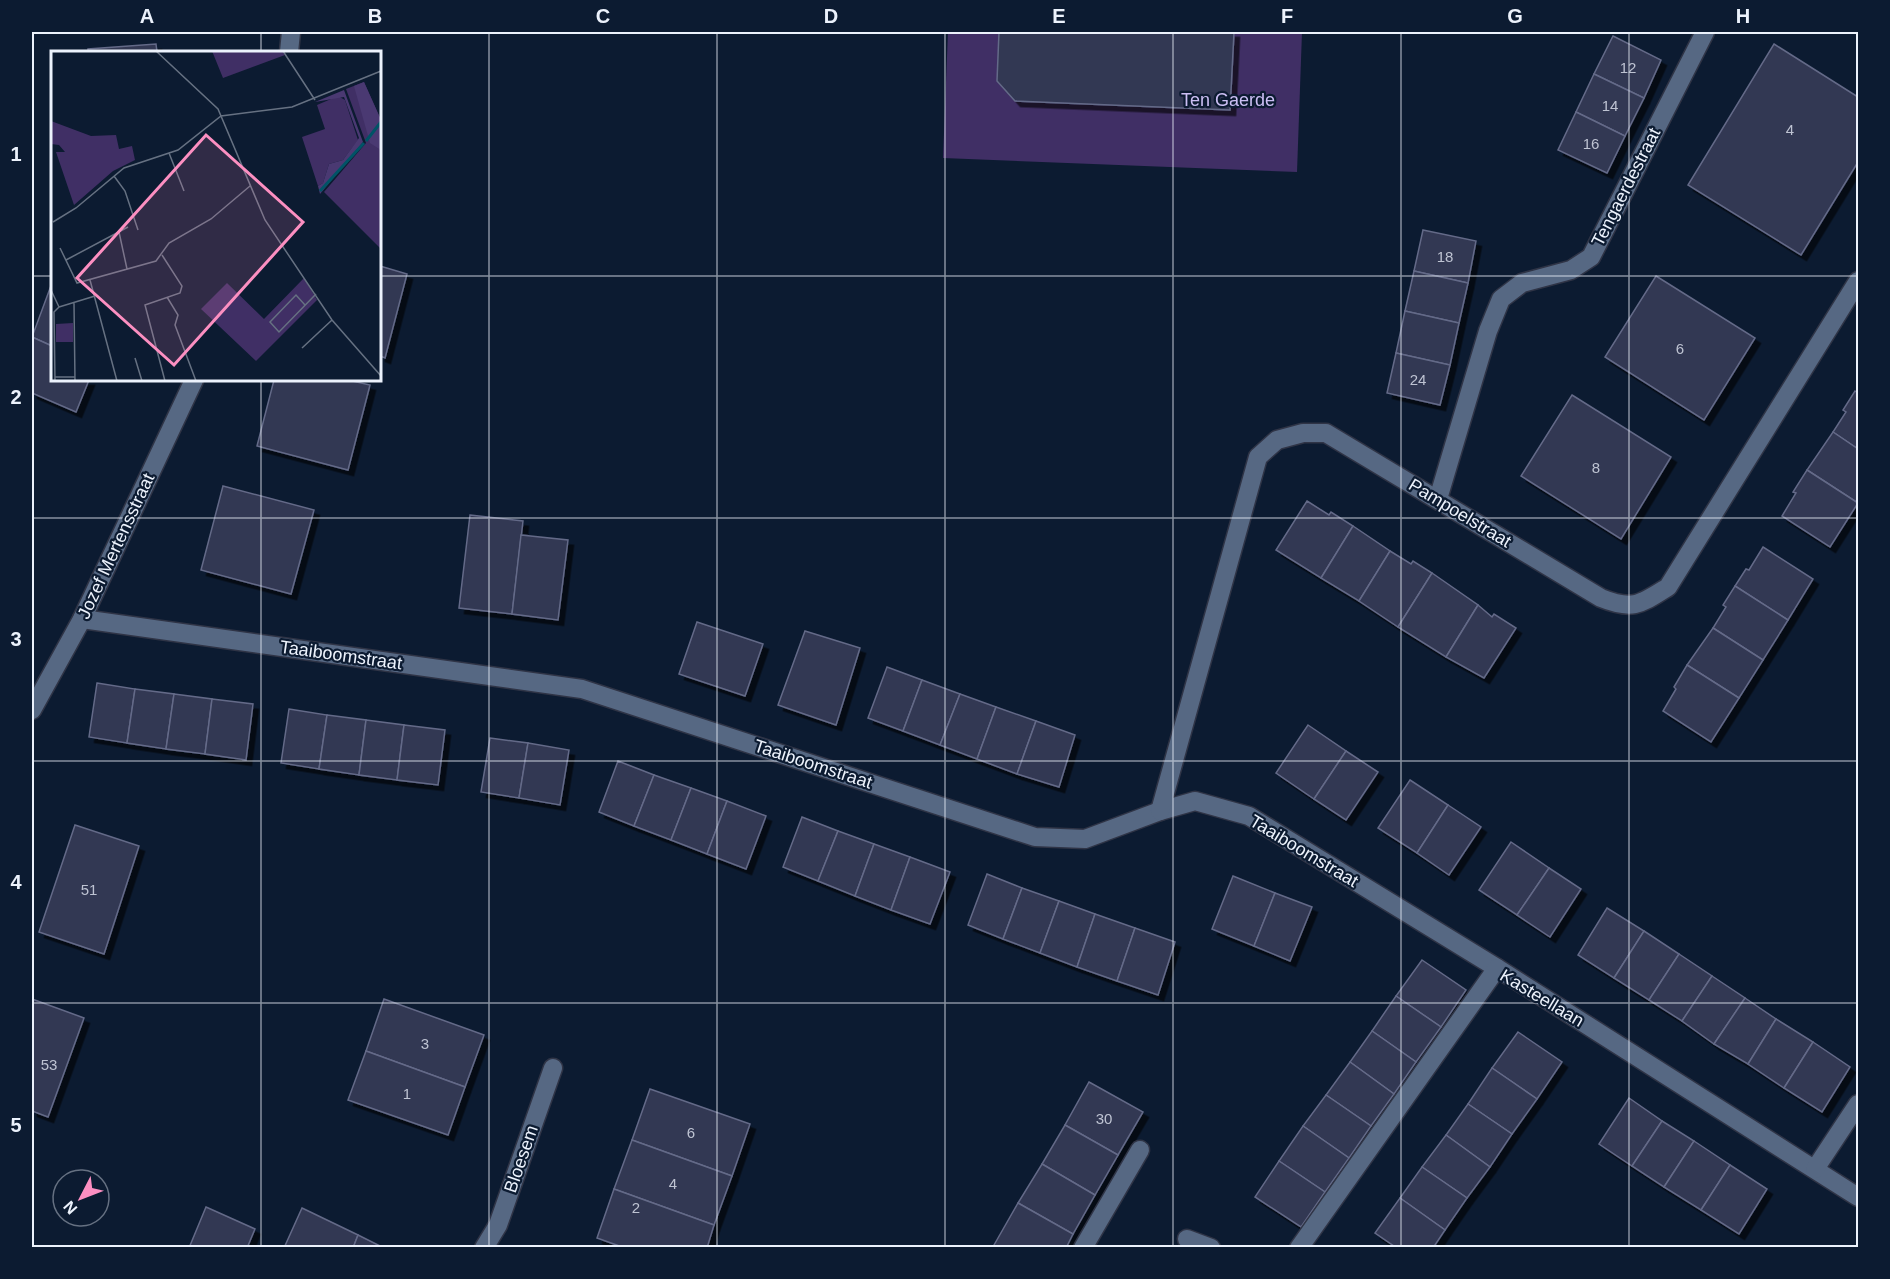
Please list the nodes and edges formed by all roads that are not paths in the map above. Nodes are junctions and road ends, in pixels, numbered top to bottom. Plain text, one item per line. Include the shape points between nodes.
1 (291, 32) edge
2 (1704, 32) edge
3 (289, 51) edge
4 (1858, 281) edge
5 (194, 381) edge
6 (1438, 499) junction
7 (82, 619) junction
8 (32, 710) edge
9 (1160, 811) junction
10 (1497, 968) junction
11 (553, 1068) dead end
12 (1858, 1104) edge
13 (1140, 1150) dead end
14 (1815, 1169) junction
15 (1858, 1197) edge
16 (1187, 1239) dead end
17 (484, 1248) edge
18 (1083, 1248) edge
19 (1211, 1248) edge
20 (1299, 1248) edge

1 - 3 street
2 - 6 street, Tengaerdestraat via 1591,257 1571,270 1522,283 1501,299
4 - 6 street, Pampoelstraat via 1668,587 1643,603 1619,605 1601,598
5 - 7 street, Jozef Mertensstraat
6 - 9 street, Pampoelstraat via 1326,433 1303,433 1277,440 1258,457
7 - 8 street, Jozef Mertensstraat
7 - 9 street, Taaiboomstraat via 582,689 1035,837 1085,839
9 - 10 street, Taaiboomstraat via 1196,801 1249,816
10 - 14 street, Kasteellaan
10 - 20 street, Kasteellaan
11 - 17 street, Bloesem via 498,1225
12 - 14 street
13 - 18 street
14 - 15 street, Kasteellaan
16 - 19 street

